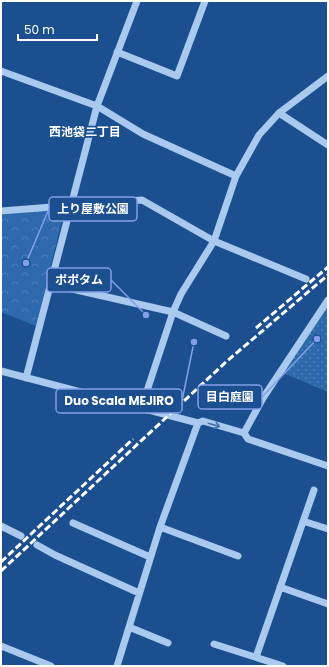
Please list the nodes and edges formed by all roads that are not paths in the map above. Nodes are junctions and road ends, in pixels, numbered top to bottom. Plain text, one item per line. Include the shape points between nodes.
1 (137, 1) edge
2 (205, 1) edge
3 (117, 52) junction
4 (1, 70) edge
5 (328, 76) edge
6 (96, 106) junction
7 (279, 112) junction
8 (328, 145) edge
9 (236, 176) junction
10 (71, 204) junction
11 (1, 211) edge
12 (214, 241) junction
13 (306, 279) dead end
14 (50, 284) junction
15 (328, 300) edge
16 (174, 312) junction
17 (226, 336) dead end
18 (1, 371) edge
19 (26, 378) junction
20 (141, 408) junction
21 (198, 423) junction
22 (244, 433) junction
23 (328, 466) edge
24 (314, 490) dead end
25 (304, 521) junction
26 (73, 523) dead end
27 (1, 526) edge
28 (160, 527) junction
29 (328, 529) edge
30 (21, 536) dead end
31 (37, 545) dead end
32 (238, 556) dead end
33 (150, 557) junction
34 (280, 587) junction
35 (139, 593) junction
36 (328, 604) edge
37 (129, 627) junction
38 (168, 643) dead end
39 (214, 644) dead end
40 (1, 646) edge
41 (256, 657) junction
42 (51, 666) edge
43 (117, 666) edge
44 (283, 666) edge

1 - 3 street
2 - 3 street via 177,76
3 - 6 street
4 - 6 street
5 - 7 street
6 - 9 street via 171,148
6 - 10 street
7 - 8 street
7 - 9 street via 259,135
9 - 12 street
10 - 11 street
10 - 12 street via 142,200
10 - 14 street
12 - 13 street
12 - 16 street via 181,294
14 - 16 street
14 - 19 street
15 - 22 street via 263,398
16 - 17 street
16 - 20 street
18 - 19 street
19 - 20 street
20 - 21 street
21 -> 22 street via 203,421
21 - 28 street
22 - 23 street via 248,439
24 - 25 street
25 - 29 street
25 - 34 street
26 - 33 street
27 - 30 street
28 - 32 street
28 - 33 street
31 - 35 street
33 - 35 street
34 - 36 street
34 - 41 street
35 - 37 street
37 - 38 street
37 - 43 street
39 - 41 street
40 - 42 street
41 - 44 street

